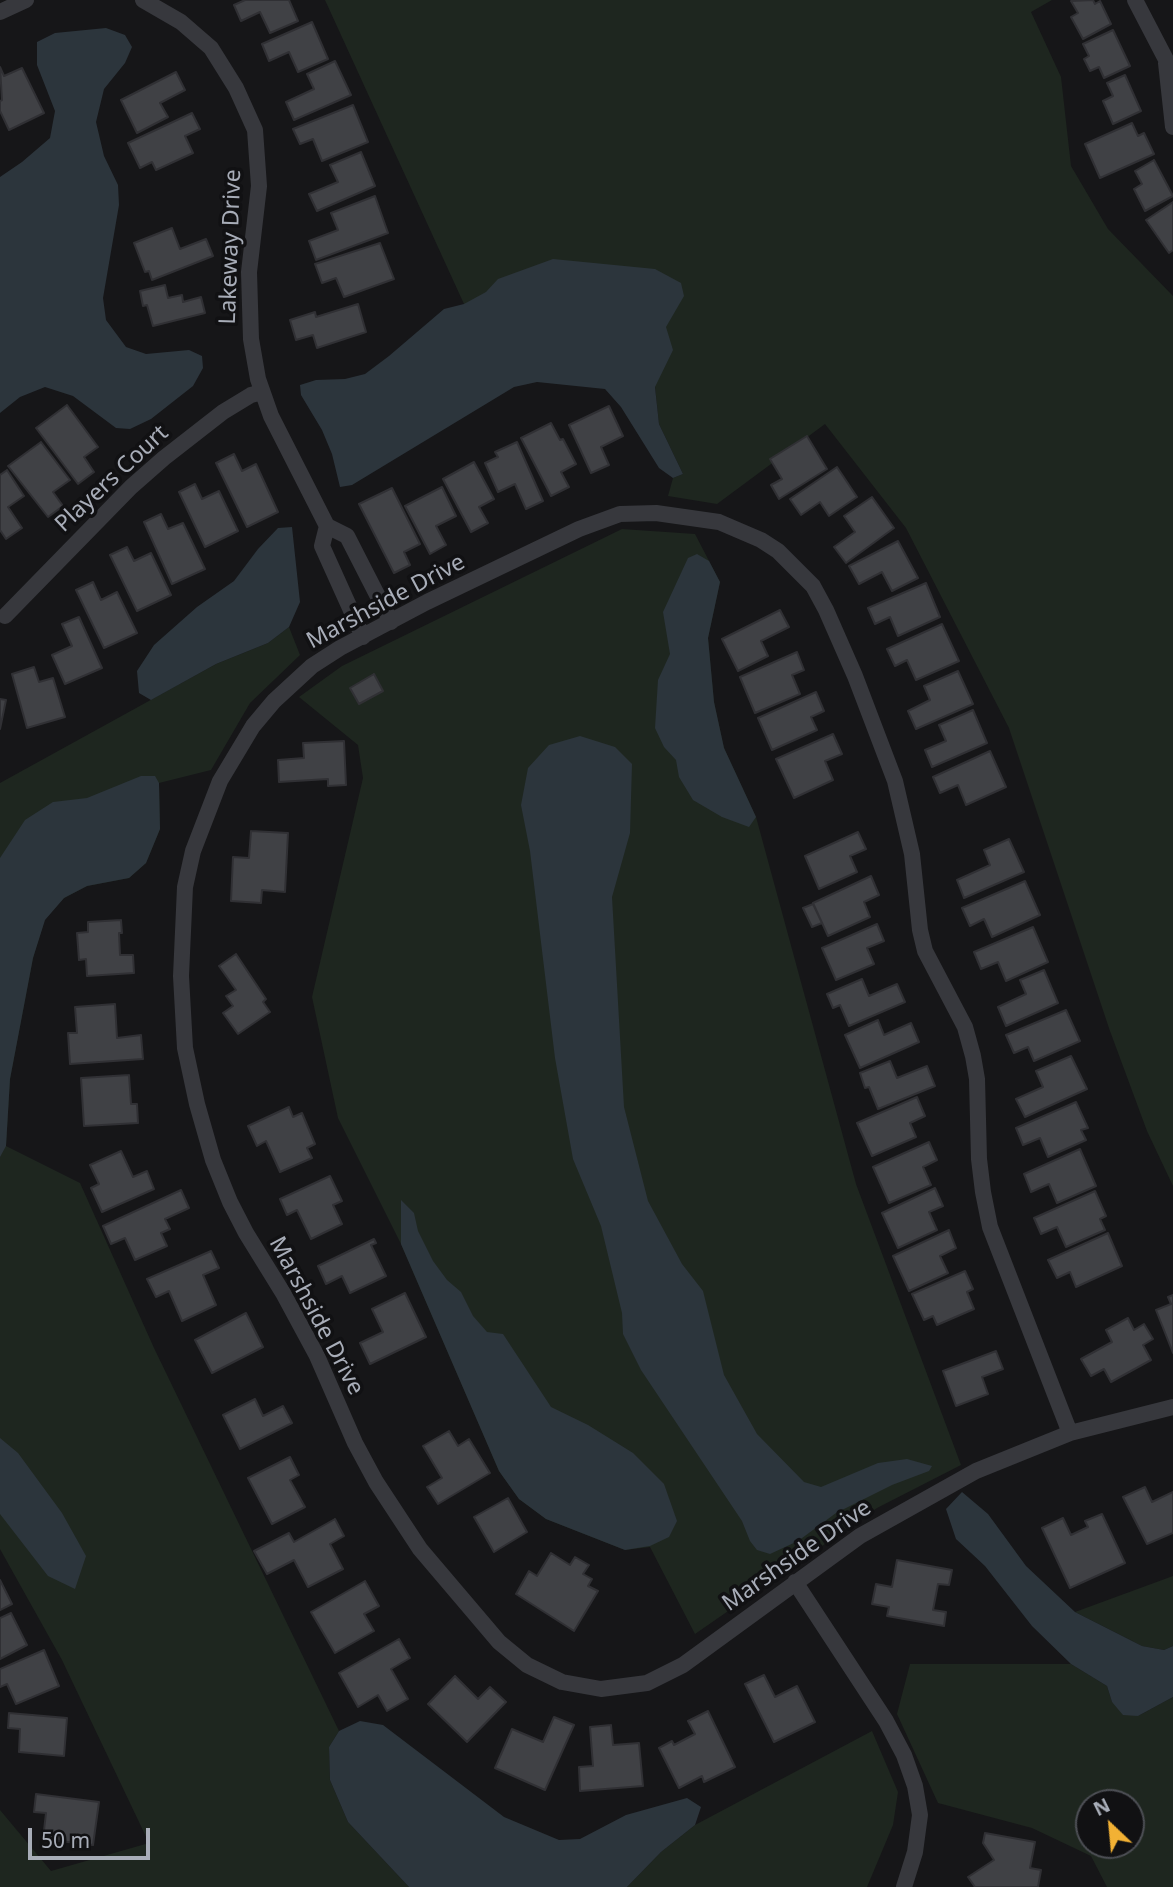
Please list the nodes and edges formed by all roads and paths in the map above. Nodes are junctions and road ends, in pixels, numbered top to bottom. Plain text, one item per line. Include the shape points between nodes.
1 (26, 0) edge
2 (143, 0) edge
3 (1135, 0) edge
4 (0, 12) edge
5 (1170, 67) edge
6 (1173, 127) edge
7 (262, 392) junction
8 (327, 526) junction
9 (5, 616) dead end
10 (391, 622) junction
11 (363, 637) junction
12 (1173, 1408) edge
13 (1070, 1433) junction
14 (795, 1582) junction
15 (904, 1887) edge

1 - 4 street
2 - 7 street, Lakeway Drive via 181,22 211,48 255,130 259,186 249,272 251,339
3 - 5 street
5 - 6 street
7 - 8 street, Lakeway Drive
7 - 9 street, Players Court via 223,412 164,458
8 - 10 street, Lakeway Drive via 347,536
8 - 11 street, Lakeway Drive via 322,546
10 - 11 street, Marshside Drive
10 - 13 street, Marshside Drive via 579,529 620,514 656,513 719,522 778,551 813,586 855,676 895,782 912,854 925,951 965,1027 973,1056 979,1159 990,1227
11 - 14 street, Marshside Drive via 312,666 253,726 220,781 193,850 185,887 181,963 185,1048 210,1149 230,1202 317,1356 376,1482 420,1549 499,1642 527,1665 562,1682 601,1689 647,1683 683,1665
12 - 13 street, Marshside Drive
13 - 14 street, Marshside Drive via 976,1471 860,1535
14 - 15 street via 904,1755 920,1815

